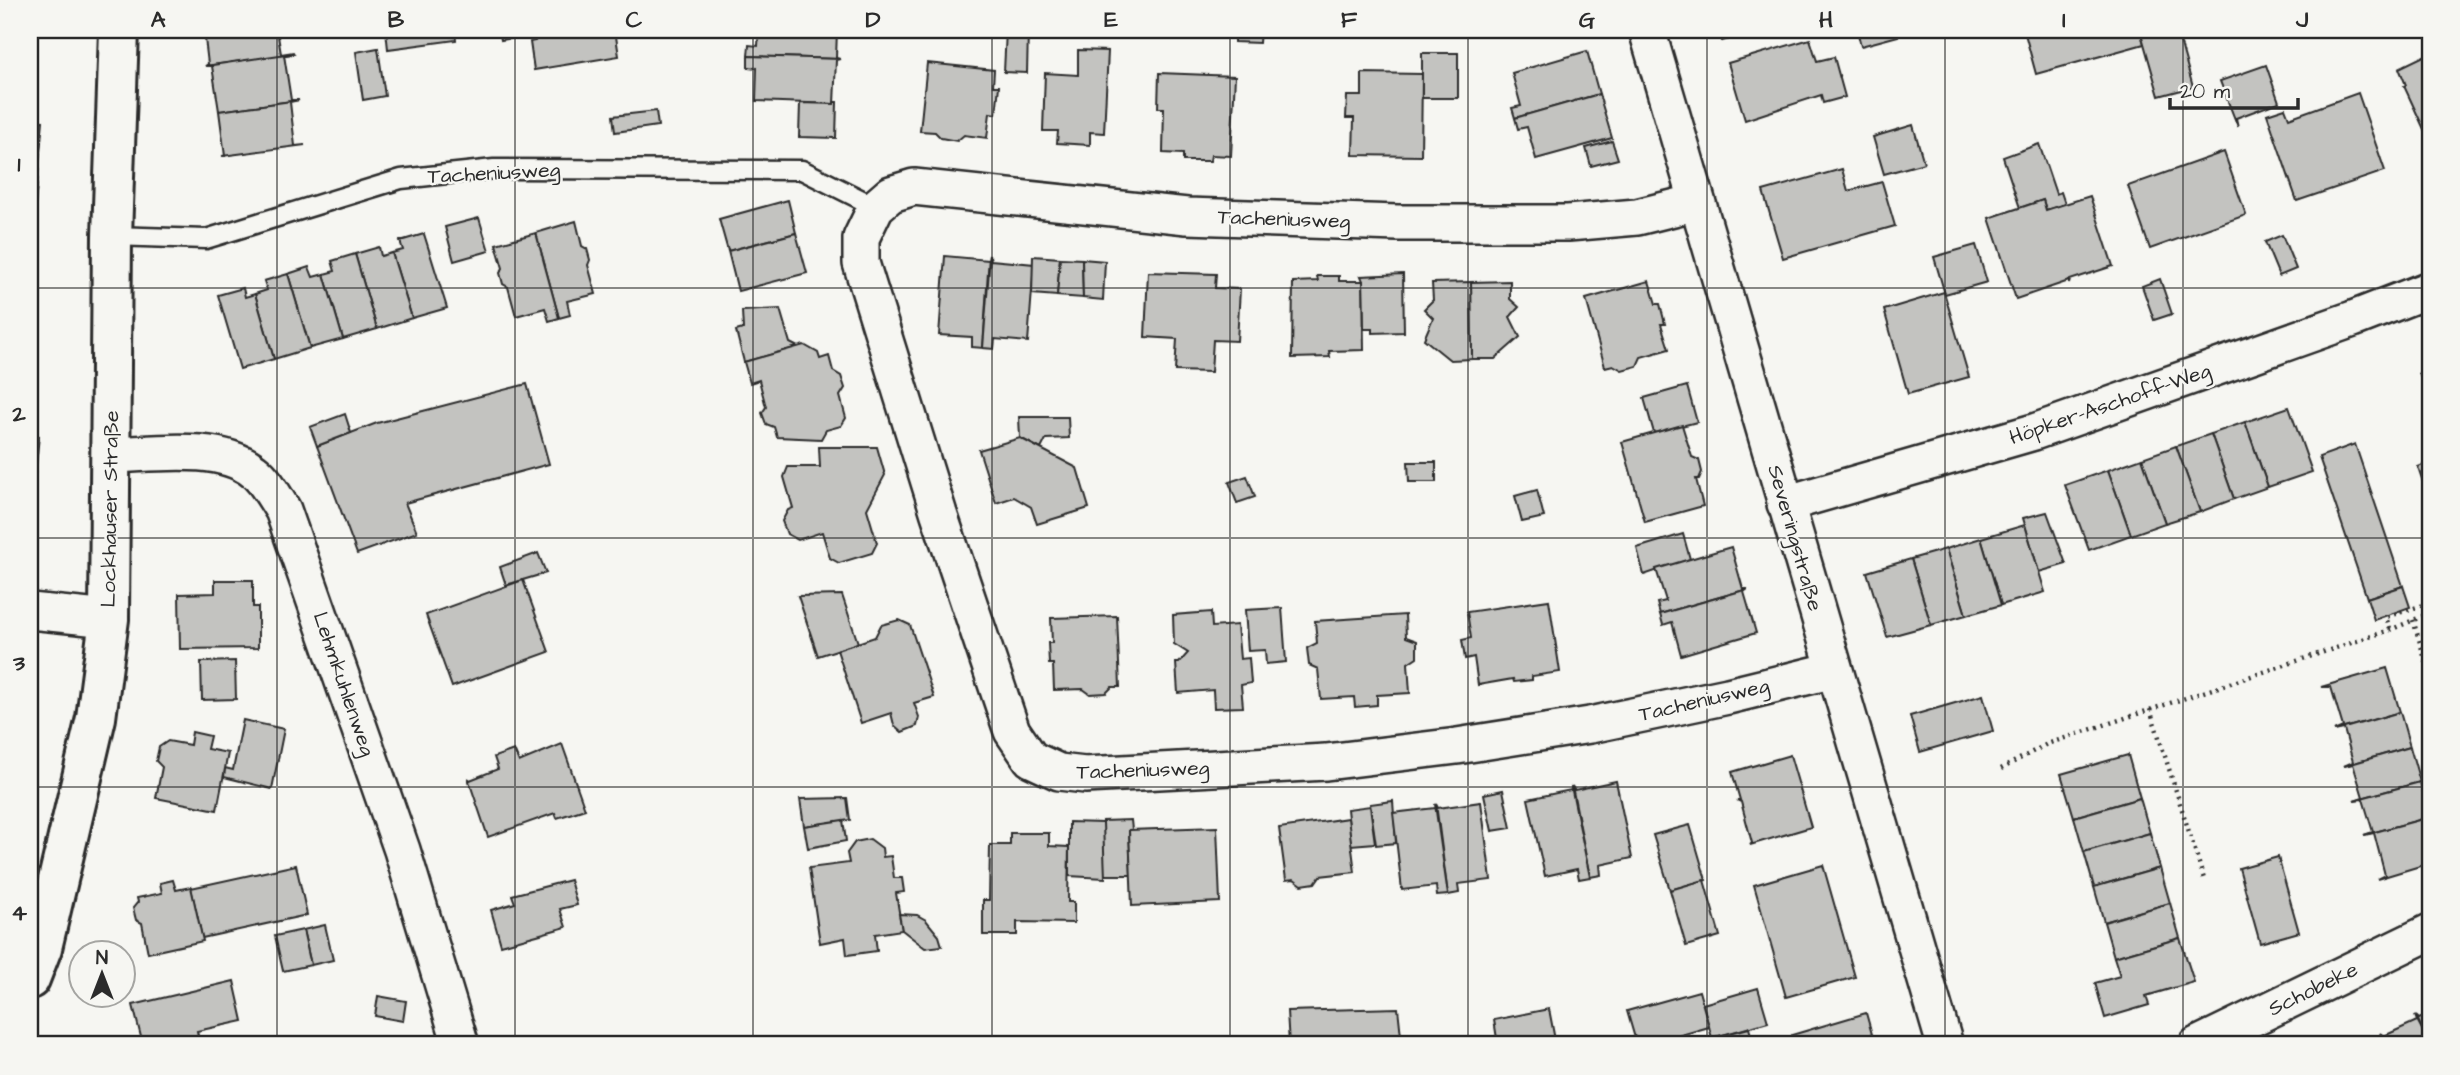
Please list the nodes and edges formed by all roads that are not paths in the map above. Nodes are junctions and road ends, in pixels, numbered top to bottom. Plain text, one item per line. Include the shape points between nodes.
1 (119, 30) edge
2 (1647, 30) edge
3 (1698, 202) junction
4 (876, 207) junction
5 (112, 236) junction
6 (2430, 289) edge
7 (111, 455) junction
8 (1786, 505) junction
9 (30, 611) edge
10 (109, 619) junction
11 (1834, 670) junction
12 (2430, 932) edge
13 (30, 979) edge
14 (461, 1045) edge
15 (1945, 1045) edge
16 (2196, 1045) edge

1 - 5 street, Lockhauser Straße
2 - 3 street, Severingstraße
3 - 4 street, Tacheniusweg via 1637,217 1569,223 1187,216 914,187 891,194
3 - 8 street, Severingstraße
4 - 5 lane, Tacheniusweg via 803,170 494,169 401,178 206,239
4 - 11 street, Tacheniusweg via 861,238 861,263 1012,731 1031,759 1059,772 1085,775 1326,762 1590,725
5 - 7 street, Lockhauser Straße
6 - 8 street, Höpker-Aschoff-Weg via 2034,432
7 - 10 street, Lockhauser Straße
7 - 14 street, Lehmkuhlenweg via 185,452 226,457 255,471 283,510 402,850
8 - 11 street, Severingstraße
9 - 10 street
10 - 13 street, Lockhauser Straße via 96,718 42,948
11 - 15 street, Severingstraße
12 - 16 street, Schobeke

